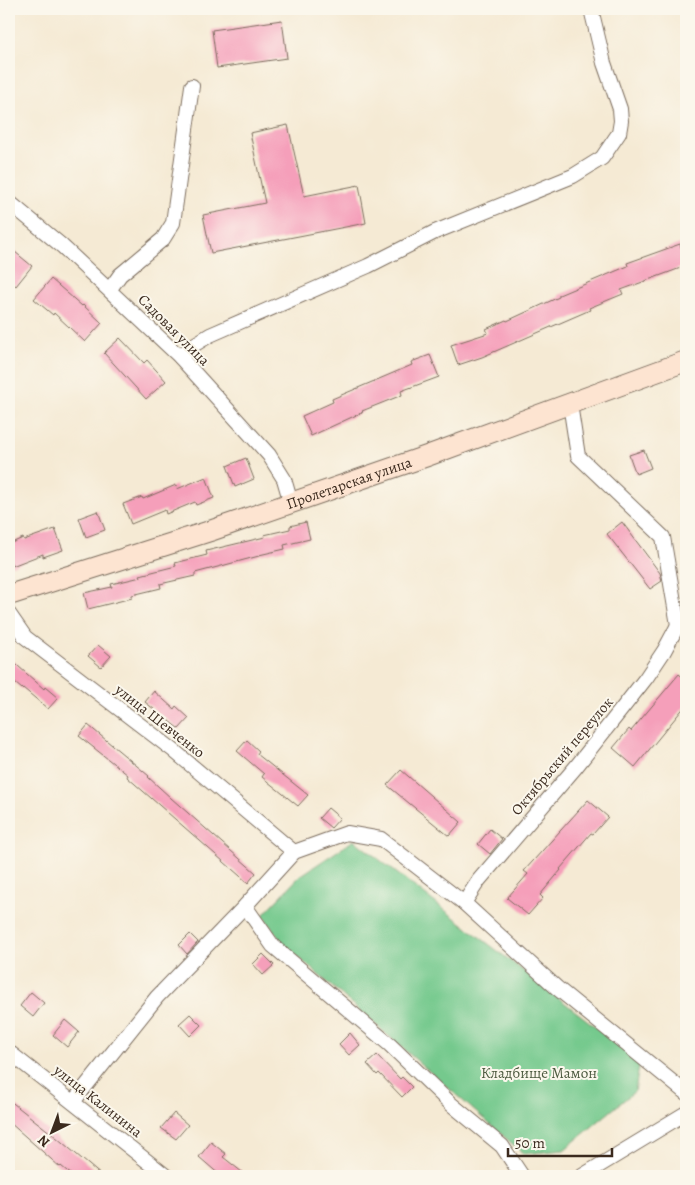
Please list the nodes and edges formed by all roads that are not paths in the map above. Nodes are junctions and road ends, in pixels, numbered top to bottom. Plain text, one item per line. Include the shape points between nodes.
1 (591, 9) edge
2 (192, 86) dead end
3 (9, 202) edge
4 (110, 289) junction
5 (180, 357) junction
6 (686, 361) edge
7 (570, 404) junction
8 (291, 502) junction
9 (9, 595) edge
10 (9, 614) edge
11 (682, 622) edge
12 (294, 852) junction
13 (464, 903) junction
14 (245, 906) junction
15 (9, 1052) edge
16 (686, 1093) edge
17 (73, 1102) junction
18 (686, 1113) edge
19 (166, 1176) edge
20 (522, 1176) edge
21 (582, 1176) edge

1 - 5 street via 621,121 619,133 602,158 573,176 435,232 368,266 210,335
2 - 4 street via 173,223 163,239 120,276
3 - 4 street, Садовая улица
4 - 5 street, Садовая улица
5 - 8 street, Садовая улица via 269,455 284,479
6 - 7 street, Пролетарская улица
7 - 8 street, Пролетарская улица
7 - 11 street, Октябрьский переулок via 578,456 663,537
8 - 9 street, Пролетарская улица
10 - 12 street, улица Шевченко via 25,637 172,750
11 - 13 street, Октябрьский переулок via 646,678 575,768 479,880
12 - 13 street via 347,833 381,839
12 - 14 street
13 - 16 street via 557,988
14 - 17 street via 157,997
14 - 20 street via 274,946 502,1146
15 - 17 street, улица Калинина
17 - 19 street, улица Калинина
18 - 21 street

